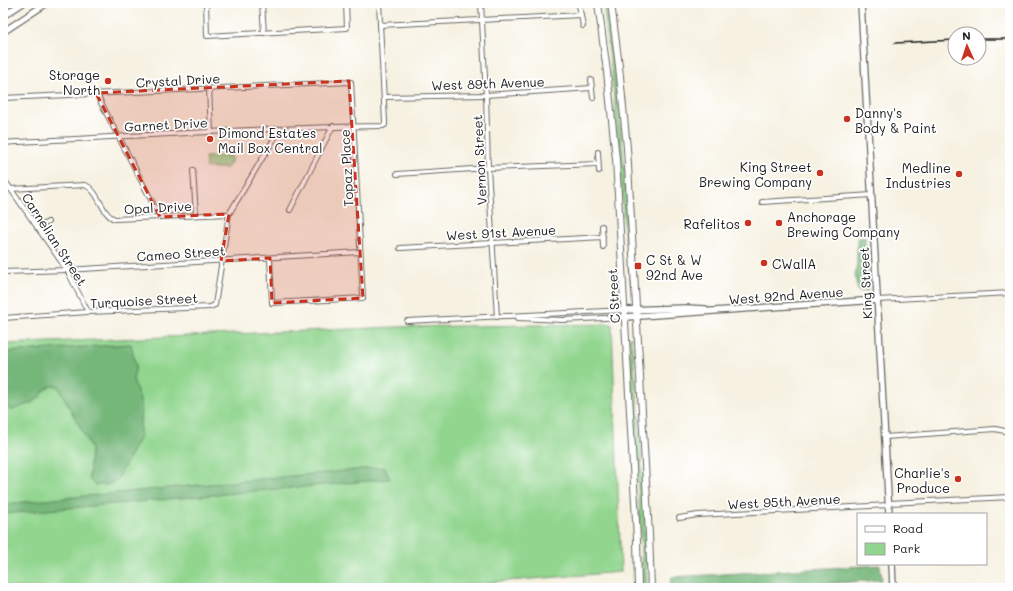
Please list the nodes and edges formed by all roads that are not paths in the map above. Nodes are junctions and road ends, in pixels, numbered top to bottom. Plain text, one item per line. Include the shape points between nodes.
1 (23, 3) edge
2 (47, 3) edge
3 (206, 3) edge
4 (262, 3) edge
5 (346, 3) edge
6 (379, 3) edge
7 (481, 3) edge
8 (598, 3) edge
9 (611, 3) edge
10 (861, 3) edge
11 (579, 5) dead end
12 (581, 15) junction
13 (3, 16) edge
14 (482, 21) junction
15 (380, 25) junction
16 (583, 26) dead end
17 (3, 32) edge
18 (264, 33) junction
19 (591, 80) dead end
20 (352, 83) joint
21 (209, 88) junction
22 (592, 88) junction
23 (96, 93) junction
24 (486, 95) junction
25 (384, 97) junction
26 (3, 98) edge
27 (593, 98) dead end
28 (333, 126) junction
29 (354, 126) junction
30 (280, 129) junction
31 (211, 132) junction
32 (119, 136) junction
33 (3, 143) edge
34 (598, 152) dead end
35 (598, 164) junction
36 (488, 168) junction
37 (193, 170) dead end
38 (599, 171) dead end
39 (396, 174) dead end
40 (3, 178) edge
41 (10, 189) junction
42 (872, 195) junction
43 (762, 202) dead end
44 (290, 210) dead end
45 (229, 214) junction
46 (196, 215) junction
47 (160, 217) junction
48 (48, 222) dead end
49 (602, 226) dead end
50 (37, 228) junction
51 (603, 237) junction
52 (493, 242) junction
53 (603, 247) dead end
54 (400, 248) dead end
55 (360, 252) junction
56 (270, 258) junction
57 (221, 261) junction
58 (67, 270) junction
59 (3, 272) edge
60 (1010, 293) edge
61 (877, 300) junction
62 (637, 309) junction
63 (625, 310) junction
64 (719, 311) junction
65 (88, 312) junction
66 (637, 316) junction
67 (497, 317) junction
68 (625, 317) junction
69 (3, 318) edge
70 (408, 321) dead end
71 (1010, 432) edge
72 (885, 437) junction
73 (1010, 497) edge
74 (889, 504) junction
75 (889, 513) edge
76 (680, 518) dead end
77 (892, 565) edge
78 (638, 588) edge
79 (651, 588) edge
80 (893, 588) edge

1 - 13 street
2 - 17 street
3 - 18 street via 208,36
4 - 18 street
5 - 18 street via 347,28
6 - 15 street
7 - 14 street, Vernon Street
8 - 63 main road, C Street via 613,131
9 - 62 main road, C Street via 627,148
10 - 42 street, King Street
11 - 12 street
12 - 14 street
12 - 16 street
14 - 15 street
14 - 24 street, Vernon Street
15 - 25 street
19 - 22 street
20 - 21 street, Crystal Drive via 349,81
20 - 29 street, Topaz Place
21 - 23 street, Crystal Drive
21 - 31 street
22 - 24 street, West 89th Avenue
22 - 27 street
23 - 26 street, Crystal Drive
23 - 32 street
24 - 25 street, West 89th Avenue
24 - 36 street, Vernon Street
25 - 29 street, Garnet Drive via 385,125
28 - 29 street, Garnet Drive
28 - 30 street, Garnet Drive
28 - 44 street
29 - 55 street, Topaz Place
30 - 31 street, Garnet Drive
30 - 45 street, Turquoise Street
31 - 32 street, Garnet Drive
32 - 33 street, Garnet Drive
32 - 47 street
34 - 35 street
35 - 36 street
35 - 38 street
36 - 39 street
36 - 52 street, Vernon Street
37 - 46 street
40 - 41 street, Carnelian Street
41 - 47 street, Opal Drive via 85,185 92,189 112,219
41 - 50 street, Carnelian Street
42 - 43 street
42 - 61 street, King Street
45 - 46 street, Opal Drive
45 - 57 street, Turquoise Street
46 - 47 street, Opal Drive
48 - 50 street
49 - 51 street
50 - 58 street, Carnelian Street
51 - 52 street, West 91st Avenue
51 - 53 street
52 - 54 street, West 91st Avenue
52 - 67 street, Vernon Street
55 - 56 street, Cameo Street
55 - 56 street, Topaz Place via 363,298 272,304
56 - 57 street, Cameo Street
57 - 58 street, Cameo Street
57 - 65 street, Turquoise Street via 215,305 210,307
58 - 59 street, Cameo Street
58 - 65 street, Carnelian Street
60 - 61 street
61 - 64 street, West 92nd Avenue
61 - 72 street, King Street
62 - 63 street, West 92nd Avenue
62 - 64 street, West 92nd Avenue via 686,308
62 - 66 main road, C Street
63 - 67 street, West 92nd Avenue
63 - 68 main road, C Street
64 - 66 street, West 92nd Avenue
65 - 69 street, Turquoise Street
66 - 68 street, West 92nd Avenue
66 - 79 main road, C Street
67 - 68 street, West 92nd Avenue via 563,320
67 - 70 street, West 92nd Avenue
68 - 78 main road, C Street
71 - 72 street via 995,429
72 - 74 street, King Street
73 - 74 street, West 95th Avenue
74 - 75 street, King Street
74 - 76 street, West 95th Avenue
77 - 80 street

